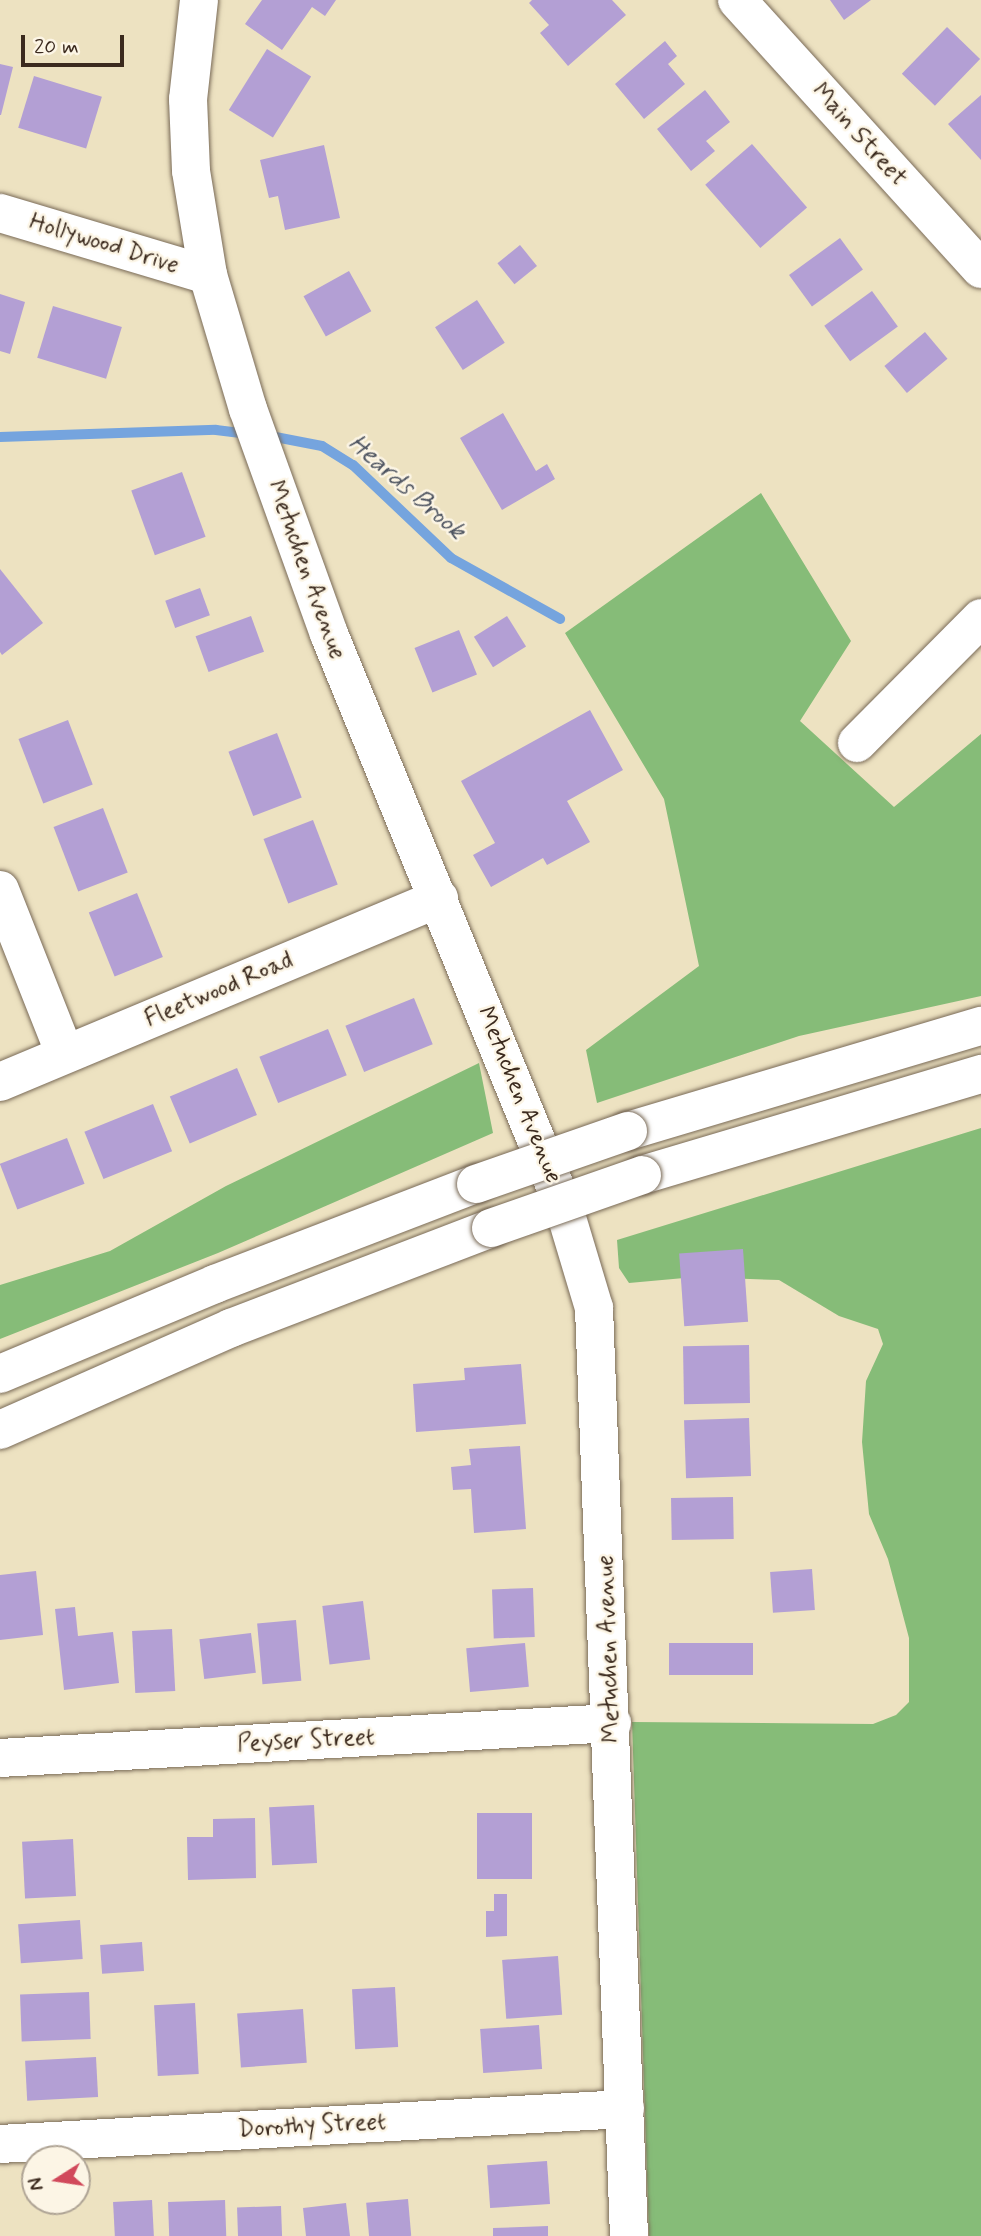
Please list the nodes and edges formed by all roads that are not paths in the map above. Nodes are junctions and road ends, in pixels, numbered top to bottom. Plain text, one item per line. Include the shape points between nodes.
1 (199, 0) edge
2 (737, 0) edge
3 (0, 213) edge
4 (981, 269) edge
5 (208, 275) junction
6 (981, 618) edge
7 (857, 743) dead end
8 (0, 890) edge
9 (439, 898) junction
10 (981, 1026) edge
11 (65, 1054) junction
12 (981, 1074) edge
13 (0, 1082) edge
14 (0, 1374) edge
15 (0, 1430) edge
16 (612, 1723) junction
17 (0, 1758) edge
18 (625, 2109) junction
19 (0, 2144) edge
20 (629, 2236) edge

1 - 5 main road, Metuchen Avenue via 188,99 191,171
2 - 4 main road, Main Street
3 - 5 main road, Hollywood Drive
5 - 9 main road, Metuchen Avenue via 248,409 329,634
6 - 7 main road
8 - 11 main road
9 - 11 main road, Fleetwood Road
9 - 16 main road, Metuchen Avenue via 564,1208 589,1286 600,1378
10 - 14 main road, bridge via 628,1131 476,1184 215,1284
11 - 13 main road, Fleetwood Road
12 - 15 main road, bridge via 642,1175 491,1228 243,1324
16 - 17 main road, Peyser Street
16 - 18 main road, Metuchen Avenue
18 - 19 main road, Dorothy Street
18 - 20 main road, Metuchen Avenue

